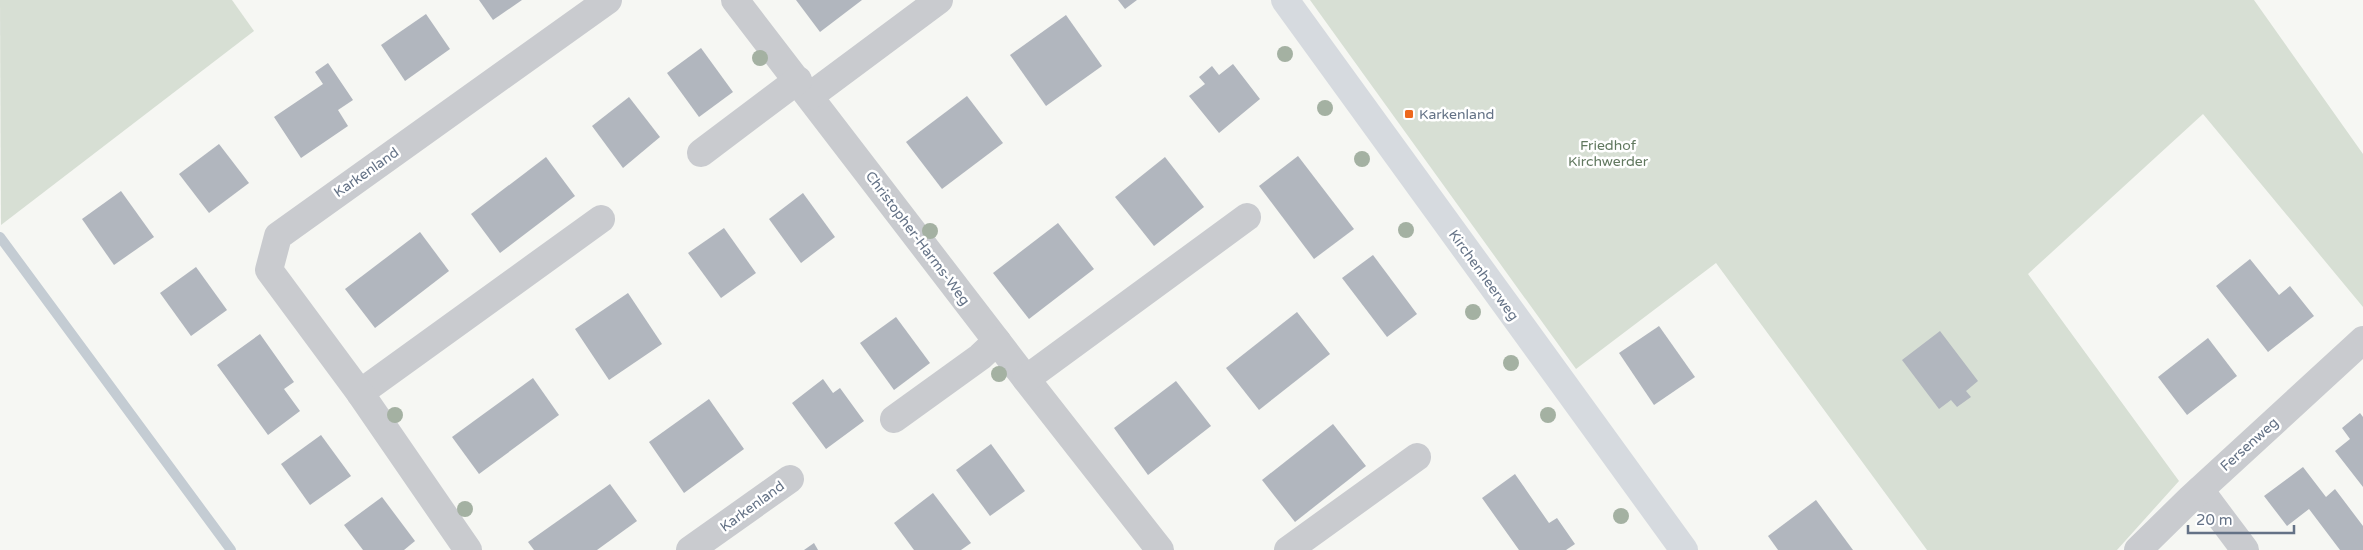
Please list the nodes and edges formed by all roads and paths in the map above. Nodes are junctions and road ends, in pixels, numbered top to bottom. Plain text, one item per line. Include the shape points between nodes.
1 (608, 0) edge
2 (736, 0) edge
3 (939, 0) edge
4 (1285, 0) edge
5 (804, 88) junction
6 (702, 153) dead end
7 (1248, 217) dead end
8 (601, 219) dead end
9 (997, 340) junction
10 (2363, 340) edge
11 (1026, 380) junction
12 (360, 393) junction
13 (894, 419) dead end
14 (1417, 457) dead end
15 (790, 479) dead end
16 (2200, 490) junction
17 (468, 550) edge
18 (690, 550) edge
19 (1160, 550) edge
20 (1288, 550) edge
21 (1684, 550) edge
22 (2138, 550) edge
23 (2245, 550) edge

1 - 12 street, Karkenland via 278,236 269,270
2 - 5 street, Christopher-Harms-Weg
3 - 5 street
4 - 21 main road, Kirchenheerweg
5 - 6 street
5 - 9 street, Christopher-Harms-Weg
7 - 11 street
8 - 12 street
9 - 11 street, Christopher-Harms-Weg
9 - 13 street via 980,357
10 - 16 street, Fersenweg
11 - 19 street, Christopher-Harms-Weg
12 - 17 street, Karkenland
14 - 20 street
15 - 18 street, Karkenland
16 - 22 street, Fersenweg
16 - 23 street

